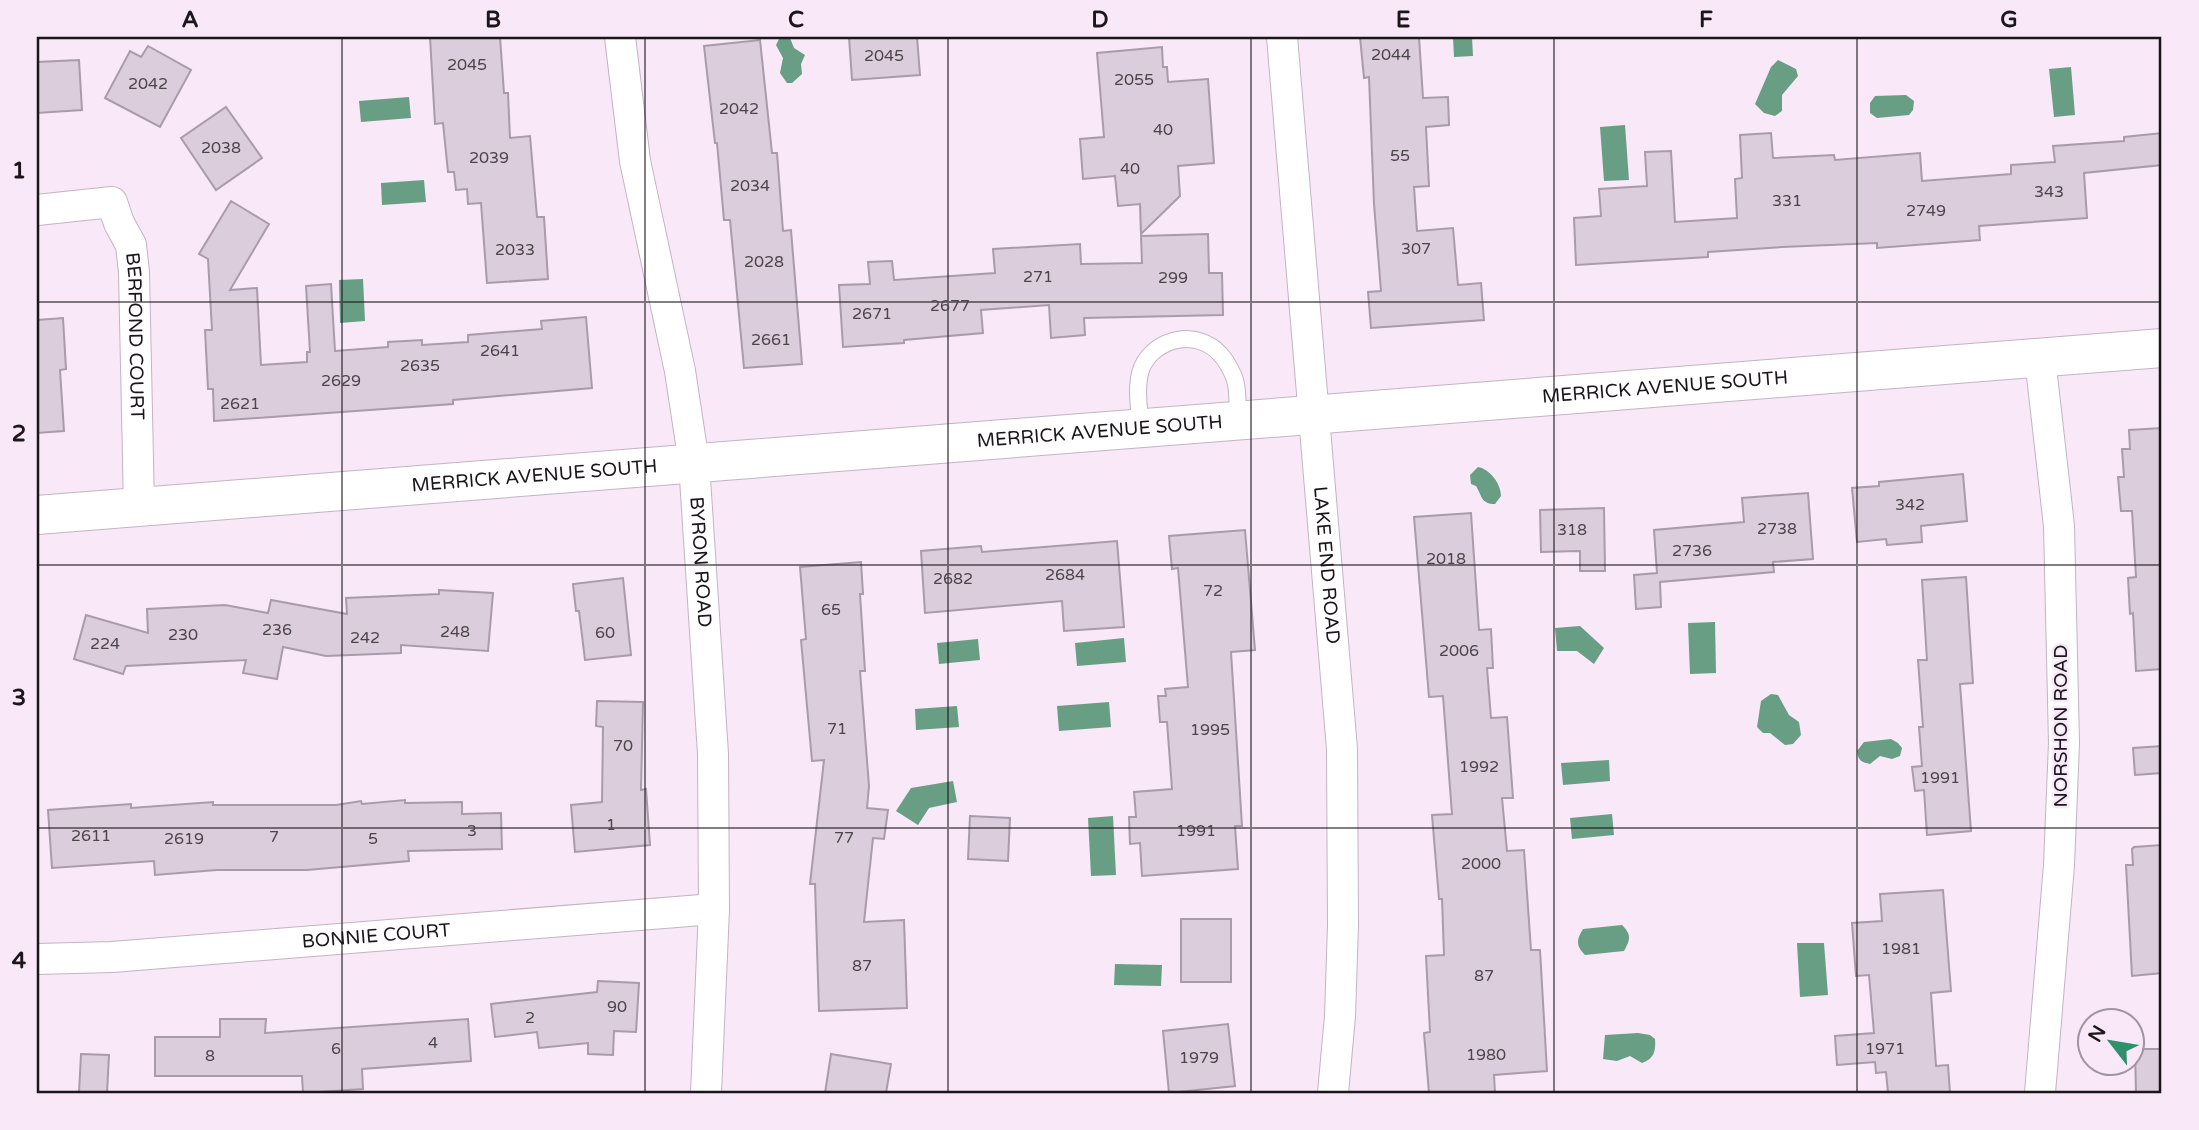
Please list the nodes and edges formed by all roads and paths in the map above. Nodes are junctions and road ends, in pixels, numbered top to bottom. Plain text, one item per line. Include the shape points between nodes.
1 (620, 37) edge
2 (1282, 37) edge
3 (37, 209) edge
4 (2162, 348) edge
5 (2040, 358) junction
6 (1313, 415) junction
7 (1238, 421) junction
8 (1141, 427) junction
9 (694, 463) junction
10 (139, 507) junction
11 (37, 515) edge
12 (714, 909) junction
13 (37, 959) edge
14 (706, 1093) edge
15 (1333, 1093) edge
16 (2040, 1093) edge

1 - 9 street, BYRON ROAD via 635,160 680,371
2 - 6 street, LAKE END ROAD
3 - 10 street, BERFOND COURT via 112,202 131,245
4 - 5 street, MERRICK AVENUE SOUTH
5 - 6 street, MERRICK AVENUE SOUTH
5 - 16 street, NORSHON ROAD via 2059,526 2064,743
6 - 7 street, MERRICK AVENUE SOUTH
6 - 15 street, LAKE END ROAD via 1342,749 1343,925
7 - 8 street, MERRICK AVENUE SOUTH
7 - 8 lane via 1235,379 1220,354 1201,341 1175,339 1157,348 1142,367
8 - 9 street, MERRICK AVENUE SOUTH
9 - 10 street, MERRICK AVENUE SOUTH
9 - 12 street, BYRON ROAD via 713,754
10 - 11 street, MERRICK AVENUE SOUTH
12 - 13 street, BONNIE COURT
12 - 14 street, BYRON ROAD

